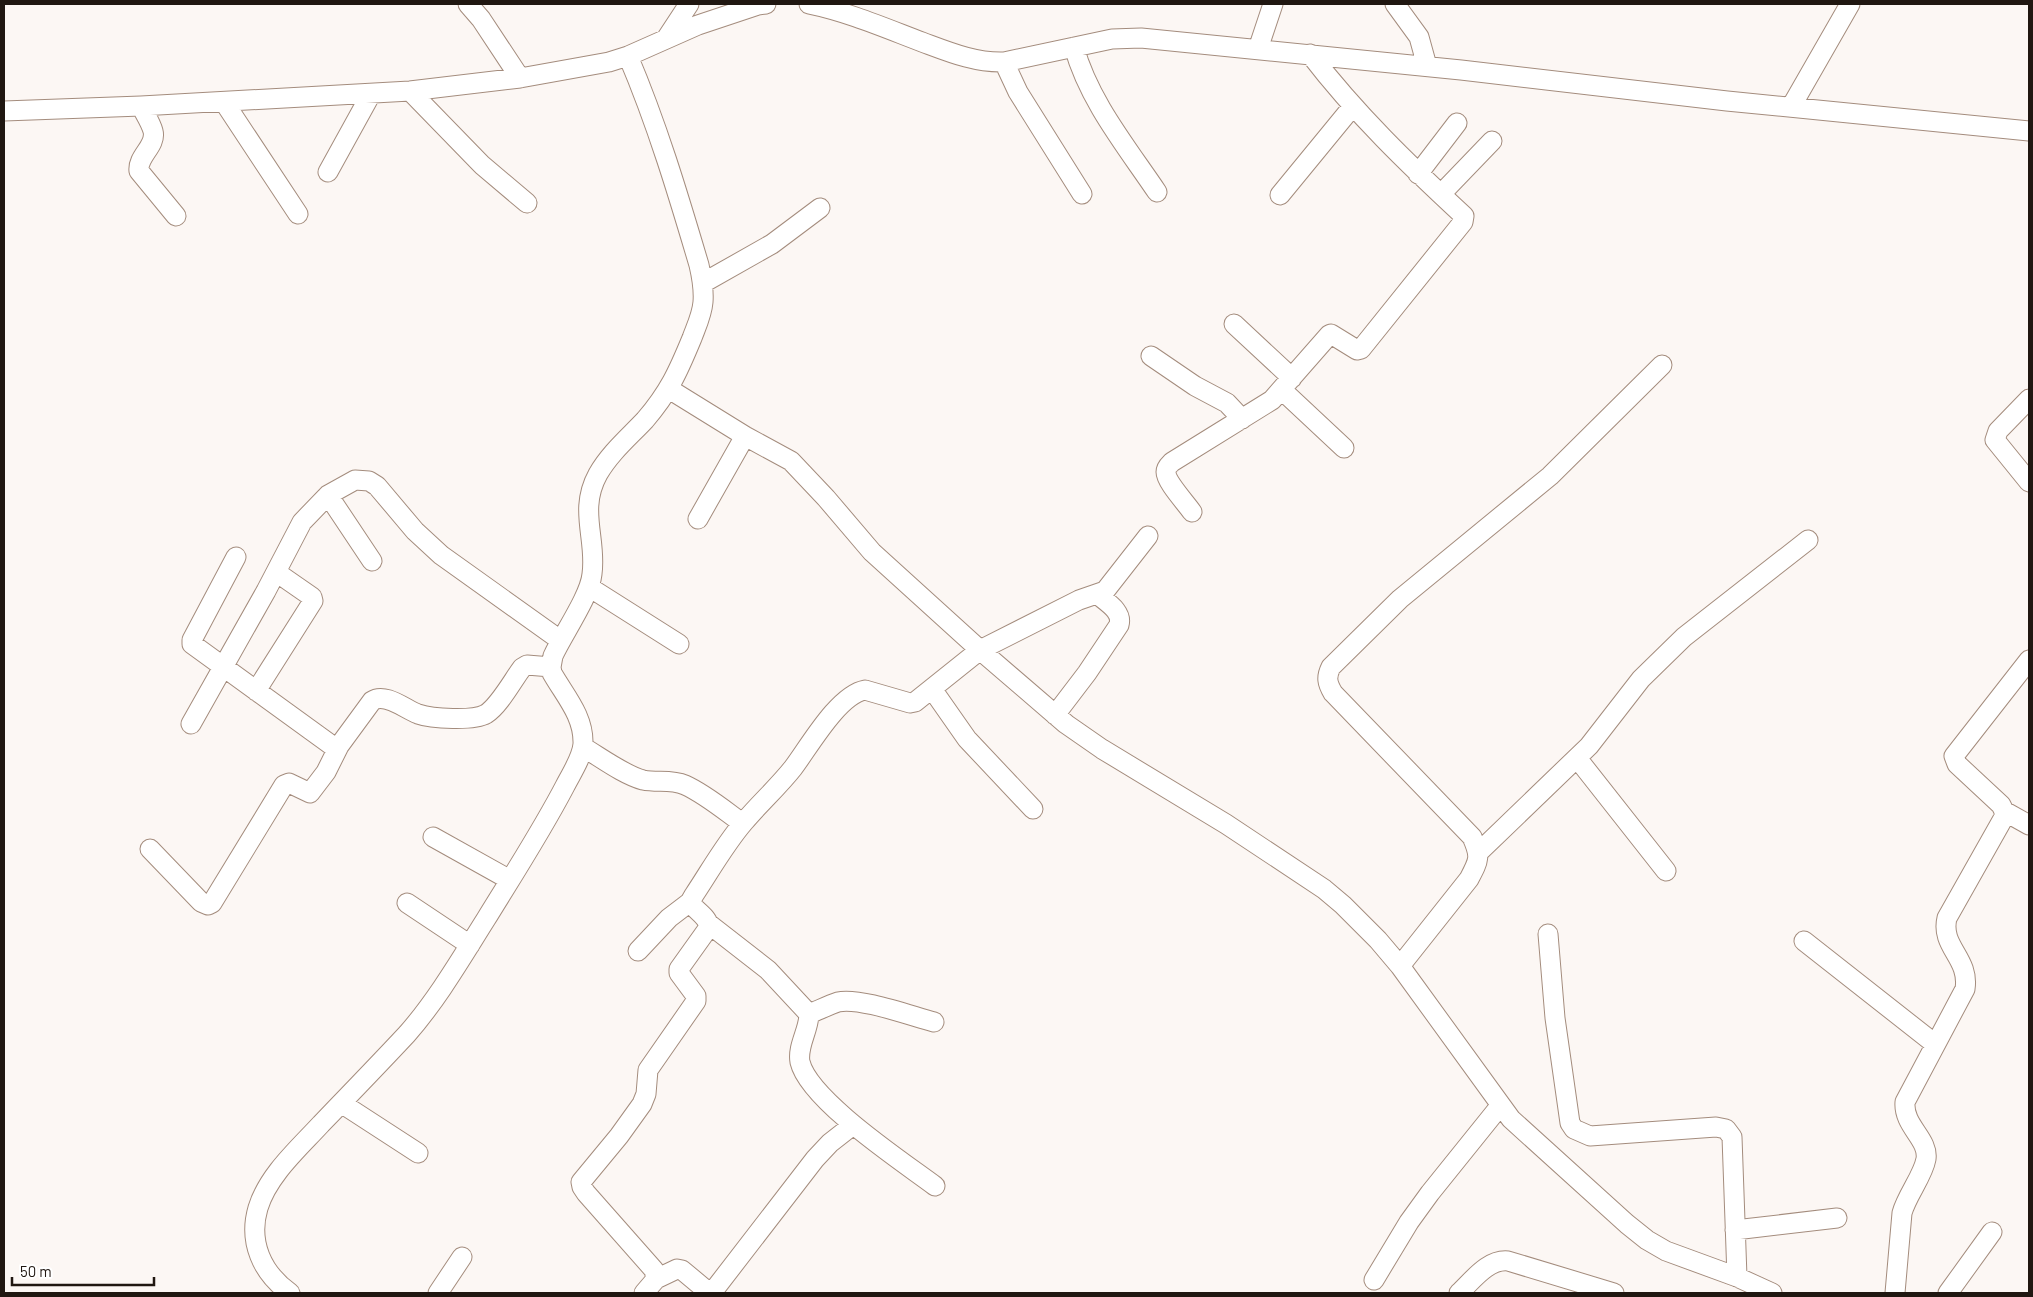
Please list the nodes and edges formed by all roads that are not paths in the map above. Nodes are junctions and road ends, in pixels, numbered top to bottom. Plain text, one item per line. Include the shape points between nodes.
1 (468, 4) edge
2 (689, 4) edge
3 (766, 4) edge
4 (810, 4) edge
5 (1273, 4) edge
6 (1396, 4) edge
7 (1850, 4) edge
8 (666, 39) junction
9 (1074, 47) junction
10 (1258, 49) junction
11 (1310, 54) junction
12 (628, 56) junction
13 (1004, 62) junction
14 (1427, 66) junction
15 (520, 78) junction
16 (410, 91) junction
17 (371, 94) junction
18 (224, 102) junction
19 (141, 106) junction
20 (1353, 106) junction
21 (1790, 107) junction
22 (4, 111) edge
23 (1457, 123) dead end
24 (2029, 131) edge
25 (1492, 140) dead end
26 (328, 172) dead end
27 (1418, 174) junction
28 (1157, 192) dead end
29 (1082, 194) dead end
30 (1441, 194) junction
31 (1280, 195) dead end
32 (527, 203) dead end
33 (820, 208) dead end
34 (298, 214) dead end
35 (176, 216) dead end
36 (703, 283) junction
37 (1234, 324) dead end
38 (1151, 356) dead end
39 (1662, 366) dead end
40 (1287, 384) junction
41 (669, 389) junction
42 (2029, 400) edge
43 (1242, 419) junction
44 (745, 436) junction
45 (1344, 448) dead end
46 (2029, 482) edge
47 (328, 495) junction
48 (1192, 512) dead end
49 (698, 519) dead end
50 (1148, 536) dead end
51 (1808, 540) dead end
52 (236, 557) dead end
53 (372, 561) dead end
54 (276, 572) junction
55 (589, 587) junction
56 (1097, 594) junction
57 (560, 640) junction
58 (679, 644) dead end
59 (980, 650) junction
60 (2029, 660) edge
61 (223, 666) junction
62 (551, 667) junction
63 (932, 690) junction
64 (256, 691) junction
65 (1055, 715) junction
66 (191, 724) dead end
67 (339, 746) junction
68 (583, 747) junction
69 (1577, 758) junction
70 (1033, 810) dead end
71 (2004, 811) junction
72 (742, 823) junction
73 (2029, 825) edge
74 (433, 837) dead end
75 (150, 849) dead end
76 (1479, 852) junction
77 (1666, 871) dead end
78 (510, 880) junction
79 (690, 902) junction
80 (407, 903) dead end
81 (709, 924) junction
82 (1548, 934) dead end
83 (1804, 940) dead end
84 (470, 945) junction
85 (638, 951) dead end
86 (1400, 966) junction
87 (809, 1014) junction
88 (934, 1022) dead end
89 (1936, 1044) junction
90 (341, 1103) junction
91 (1500, 1106) junction
92 (853, 1125) junction
93 (418, 1153) dead end
94 (935, 1186) dead end
95 (1837, 1218) dead end
96 (1735, 1230) junction
97 (1992, 1232) dead end
98 (462, 1257) dead end
99 (1737, 1278) junction
100 (1374, 1280) dead end
101 (650, 1286) edge
102 (290, 1293) edge
103 (438, 1293) edge
104 (1459, 1293) edge
105 (1614, 1293) edge
106 (1772, 1293) edge
107 (1894, 1293) edge
108 (1948, 1293) edge

1 - 15 street
2 - 8 street
3 - 8 street via 727,14
4 - 13 street via 836,10 963,57
5 - 10 street
6 - 14 street via 1419,37
7 - 21 street
8 - 12 street
9 - 10 street via 1112,39 1141,38
9 - 13 street
9 - 28 street via 1092,93
10 - 11 street
11 - 14 street
11 - 20 street
12 - 15 street
12 - 36 street via 665,153
13 - 29 street via 1018,92
14 - 21 street
15 - 16 street
16 - 17 street
16 - 32 street via 482,165
17 - 18 street
17 - 26 street
18 - 19 street
18 - 34 street
19 - 22 street
19 - 35 street via 154,138 140,161 139,171
20 - 27 street
20 - 31 street
21 - 24 street
23 - 27 street
25 - 30 street
27 - 30 street
30 - 40 street via 1464,216 1463,222 1361,349 1329,335
33 - 36 street via 772,244
36 - 41 street via 701,315
37 - 40 street
38 - 43 street via 1195,386 1227,402
39 - 76 street via 1550,476 1400,599 1327,674 1328,685 1333,692 1472,836
40 - 43 street via 1272,400
40 - 45 street
41 - 44 street
41 - 55 street via 597,475 588,510 592,563
42 - 46 street via 1998,431 1995,440
43 - 48 street via 1167,467 1168,480
44 - 49 street
44 - 59 street via 791,461 872,552
47 - 53 street
47 - 54 street via 302,522
47 - 57 street via 354,480 369,481 377,486 415,531 441,555
50 - 56 street via 1105,591
51 - 69 street via 1684,637 1641,679
52 - 61 street via 192,640 193,646
54 - 61 street
54 - 64 street via 312,597 313,601
55 - 57 street
55 - 58 street
56 - 59 street
56 - 65 street via 1119,613 1119,625
57 - 62 street
59 - 63 street
59 - 65 street
60 - 71 street via 1954,756 1957,764
61 - 64 street
61 - 66 street
62 - 67 street via 526,665 492,709 478,717 428,717 376,698
62 - 68 street via 580,722
63 - 70 street via 967,740
63 - 72 street via 910,703 859,691 821,728 790,772
64 - 67 street via 331,745
65 - 86 street via 1102,749 1226,824 1324,889 1378,940
67 - 75 street via 326,772 310,792 289,783 284,785 208,905 201,902
68 - 72 street via 635,777 672,780 697,791
68 - 78 street via 549,817
69 - 76 street
69 - 77 street
71 - 73 street
71 - 89 street via 2001,824 1946,918 1946,934 1967,977 1965,988
72 - 79 street
74 - 78 street
76 - 86 street via 1477,865 1469,879
78 - 84 street
79 - 81 street
79 - 85 street via 669,918
80 - 84 street
81 - 87 street via 768,970
81 - 101 street via 679,969 696,1001 648,1070 642,1104 581,1182 586,1193 654,1270
82 - 96 street via 1554,1018 1570,1123 1574,1129 1590,1136 1716,1127 1726,1129 1732,1137
83 - 89 street
84 - 90 street via 413,1027
86 - 91 street
87 - 88 street via 847,1001
87 - 92 street via 800,1048 804,1072 824,1098
89 - 107 street via 1905,1102 1904,1112 1925,1148 1926,1158 1902,1213
90 - 93 street
90 - 102 street via 293,1154 272,1181 258,1207 254,1232 257,1253 266,1270
91 - 99 street via 1540,1147 1647,1240 1666,1251
91 - 100 street via 1430,1193
92 - 94 street
92 - 101 street via 815,1159 714,1290 706,1290 677,1269
95 - 96 street
96 - 99 street
97 - 108 street
98 - 103 street
99 - 106 street
104 - 105 street via 1487,1267 1500,1260

